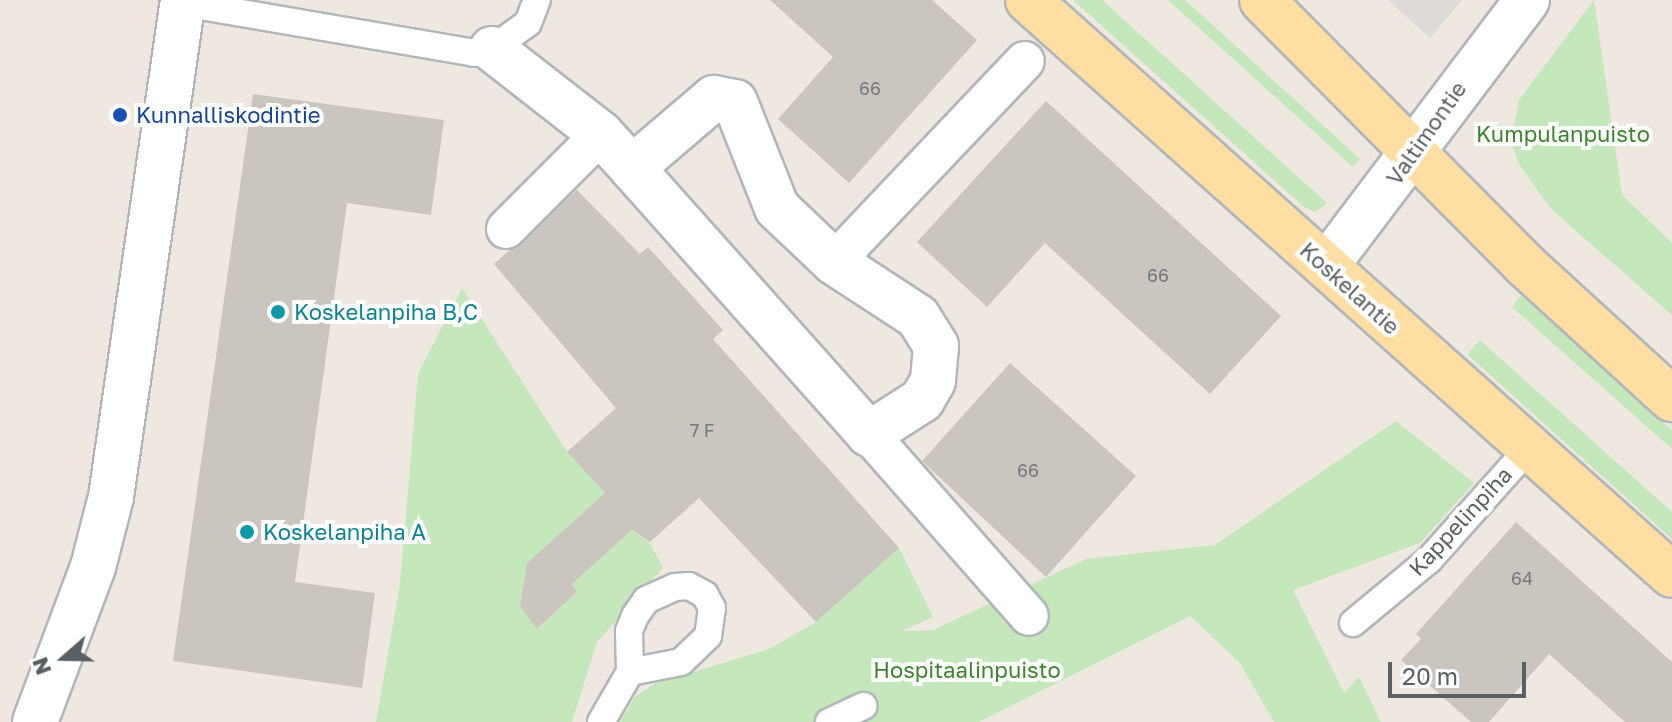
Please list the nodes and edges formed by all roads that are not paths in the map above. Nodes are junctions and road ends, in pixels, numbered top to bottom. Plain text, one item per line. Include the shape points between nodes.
1 (537, 0) edge
2 (1028, 0) edge
3 (1262, 0) edge
4 (1527, 0) edge
5 (183, 2) edge
6 (492, 49) junction
7 (1025, 61) dead end
8 (601, 134) junction
9 (1412, 155) junction
10 (632, 168) junction
11 (506, 229) dead end
12 (834, 262) junction
13 (1326, 266) junction
14 (1672, 399) edge
15 (869, 434) junction
16 (1529, 448) junction
17 (1672, 575) edge
18 (1029, 616) dead end
19 (1353, 623) dead end
20 (630, 672) dead end
21 (864, 706) dead end
22 (35, 722) edge
23 (601, 722) edge
24 (829, 722) edge

1 - 6 lane via 528,23
2 - 13 main road, Koskelantie
3 - 9 main road
4 - 9 street, Valtimontie
5 - 6 lane via 446,49
5 - 22 street via 111,497 93,567
6 - 8 street
7 - 12 street
8 - 10 street
8 - 11 street
9 - 13 street, Valtimontie
9 - 14 main road
10 - 12 street via 714,98 735,102 777,208
10 - 15 street
12 - 15 street via 918,317 936,346 933,381 922,400
13 - 16 main road, Koskelantie
15 - 18 street
16 - 17 main road, Koskelantie
16 - 19 lane, Kappelinpiha via 1429,560
20 - 23 lane
21 - 24 lane

